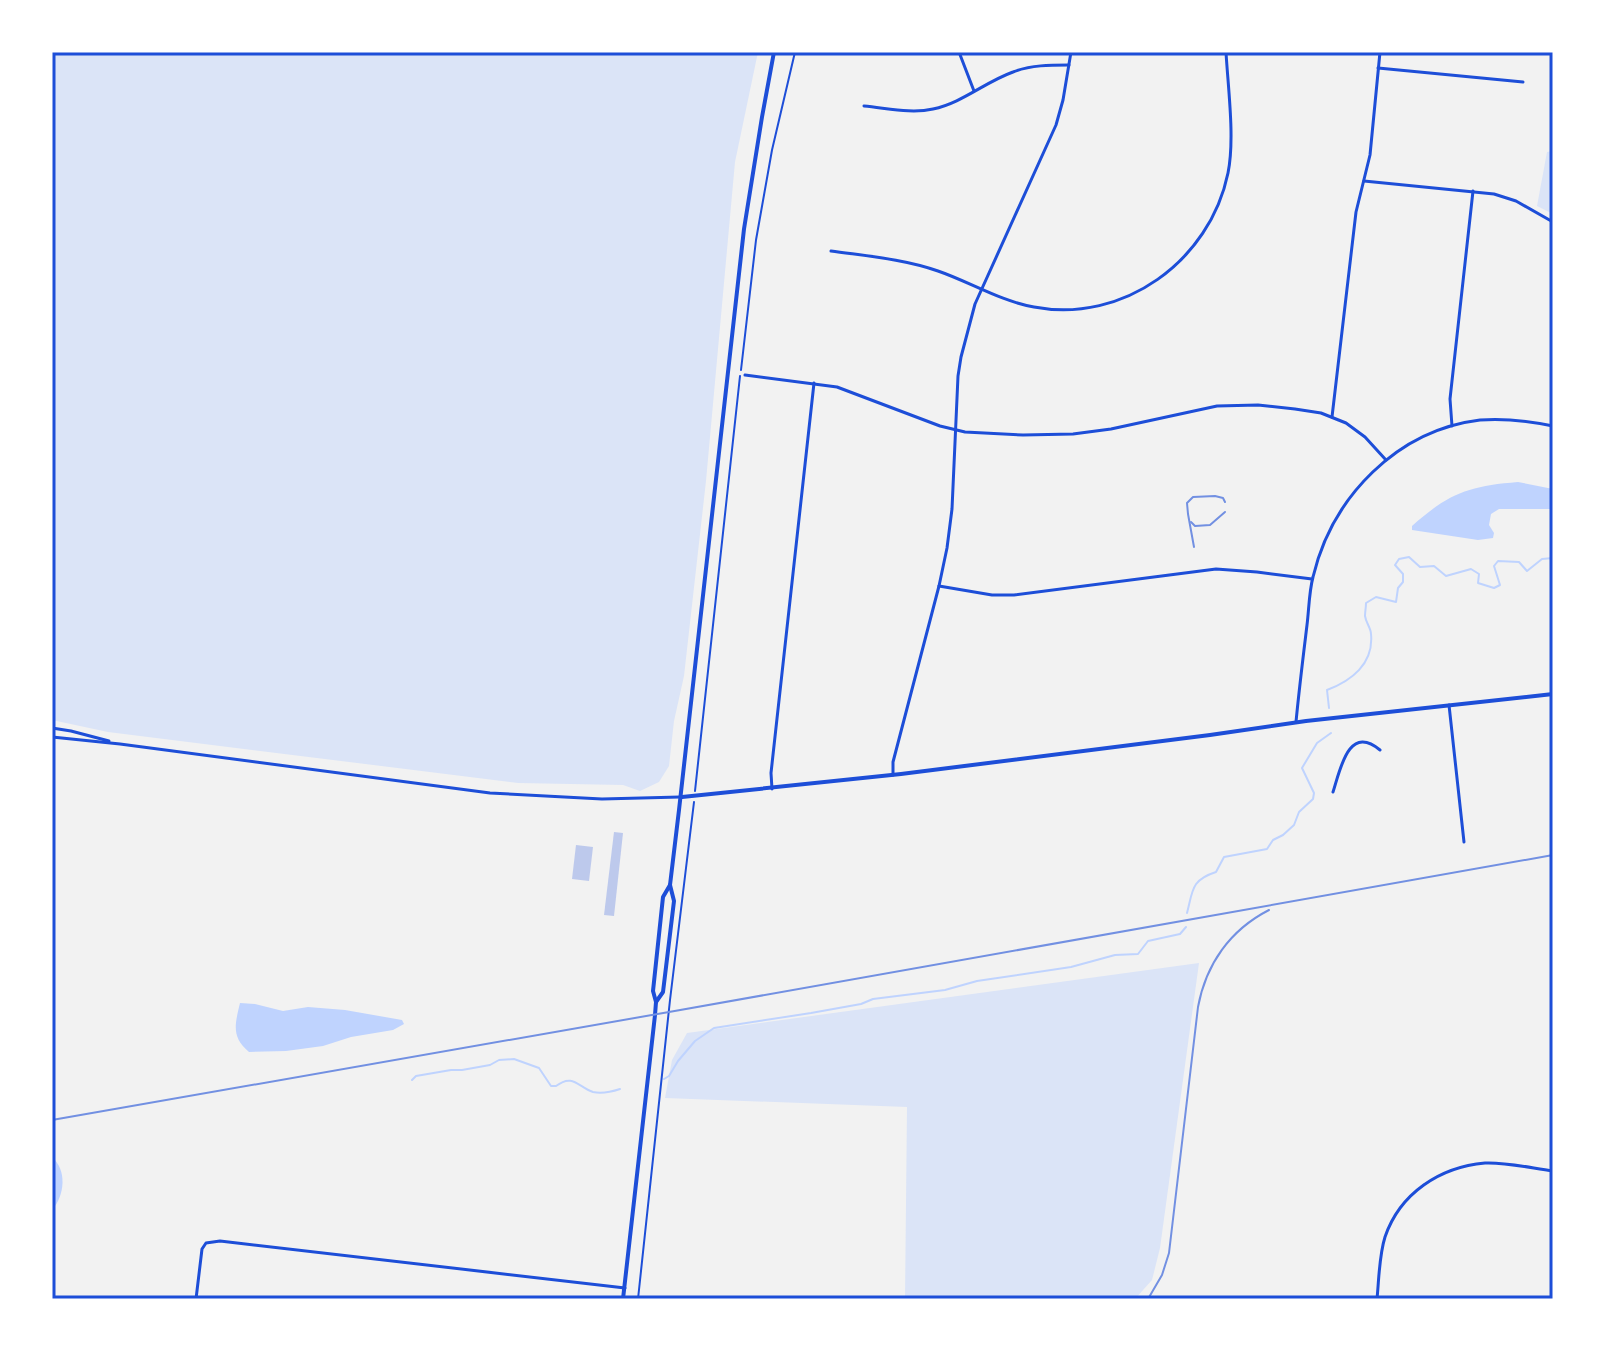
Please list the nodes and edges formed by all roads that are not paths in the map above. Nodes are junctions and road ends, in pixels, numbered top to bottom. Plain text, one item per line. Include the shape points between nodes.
1 (774, 52) edge
2 (959, 52) edge
3 (1071, 52) edge
4 (1226, 52) edge
5 (1380, 52) edge
6 (1069, 65) junction
7 (1378, 68) junction
8 (1523, 82) dead end
9 (974, 91) junction
10 (864, 106) dead end
11 (1364, 181) junction
12 (1473, 191) junction
13 (1553, 222) edge
14 (831, 251) dead end
15 (982, 289) junction
16 (745, 375) dead end
17 (814, 383) junction
18 (1332, 417) junction
19 (1452, 426) junction
20 (1553, 426) edge
21 (956, 431) junction
22 (1386, 460) junction
23 (1312, 579) junction
24 (939, 586) junction
25 (1553, 694) edge
26 (1449, 705) junction
27 (1296, 722) junction
28 (52, 728) edge
29 (52, 737) edge
30 (120, 744) junction
31 (1380, 750) dead end
32 (893, 775) junction
33 (772, 789) junction
34 (1333, 792) dead end
35 (681, 797) junction
36 (1464, 842) dead end
37 (670, 885) junction
38 (656, 1002) junction
39 (1553, 1171) edge
40 (625, 1288) junction
41 (196, 1299) edge
42 (623, 1299) edge
43 (1377, 1299) edge

1 - 35 street via 740,264
2 - 9 street
3 - 6 street
4 - 15 street via 1228,172 1207,227 1177,264 1136,292 1080,309 1033,307
5 - 7 street
6 - 9 street via 1013,71
6 - 15 street via 1056,125
7 - 8 street
7 - 11 street
9 - 10 street via 923,111
11 - 12 street
11 - 18 street
12 - 13 street via 1516,201
12 - 19 street via 1450,399
14 - 15 street via 922,266
15 - 21 street via 961,357
16 - 17 street
17 - 21 street
17 - 33 street
18 - 21 street via 1230,405 1073,434
18 - 22 street via 1358,431
19 - 20 street via 1508,419
19 - 22 street
21 - 24 street via 950,528
22 - 23 street via 1341,510
23 - 24 street via 1216,569 1014,595
23 - 27 street
24 - 32 street
25 - 26 street
26 - 27 street
26 - 36 street
27 - 32 street
28 - 30 street
29 - 30 street
30 - 35 street via 490,793
31 - 34 street via 1368,743 1353,744
32 - 33 street
33 - 35 street
35 - 37 street
37 - 38 street via 663,897
37 - 38 street via 674,901 663,992
38 - 40 street
39 - 43 street via 1488,1163 1456,1168 1424,1183 1401,1207 1385,1237
40 - 41 street via 220,1241 206,1243 201,1254
40 - 42 street

